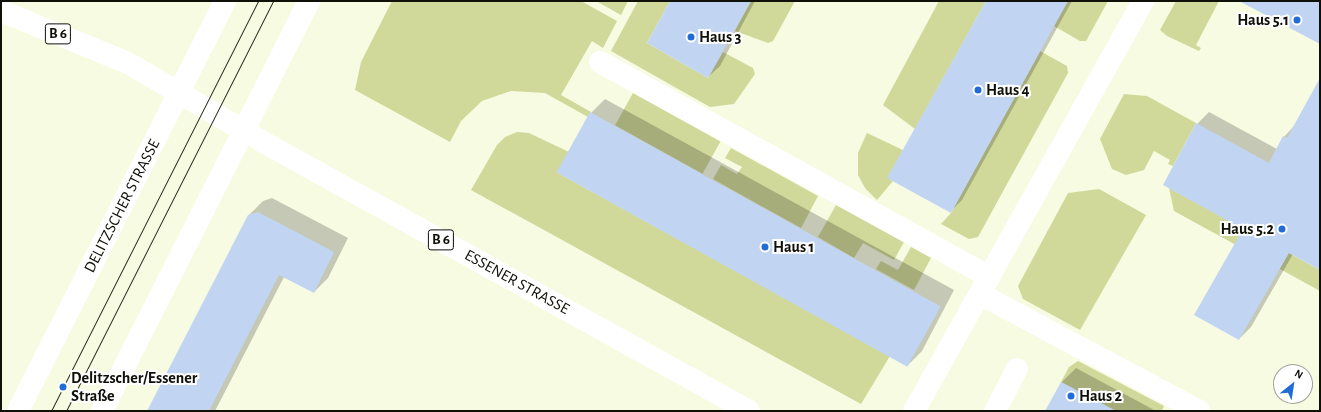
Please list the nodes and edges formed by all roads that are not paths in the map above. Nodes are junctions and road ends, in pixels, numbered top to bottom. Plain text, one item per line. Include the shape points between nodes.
1 (225, 1) edge
2 (309, 1) edge
3 (1143, 1) edge
4 (1, 11) edge
5 (600, 62) dead end
6 (180, 92) junction
7 (243, 130) junction
8 (985, 286) junction
9 (1017, 369) dead end
10 (18, 411) edge
11 (102, 411) edge
12 (749, 411) edge
13 (914, 411) edge
14 (995, 411) edge
15 (1199, 411) edge

1 - 6 main road, DELITZSCHER STRASSE
2 - 7 main road
3 - 8 main road
4 - 6 main road, B 6 via 128,63
5 - 8 main road
6 - 7 main road, B 6
6 - 10 main road, DELITZSCHER STRASSE
7 - 11 main road
7 - 12 main road, ESSENER STRASSE / B 6
8 - 13 main road
8 - 15 main road
9 - 14 main road

